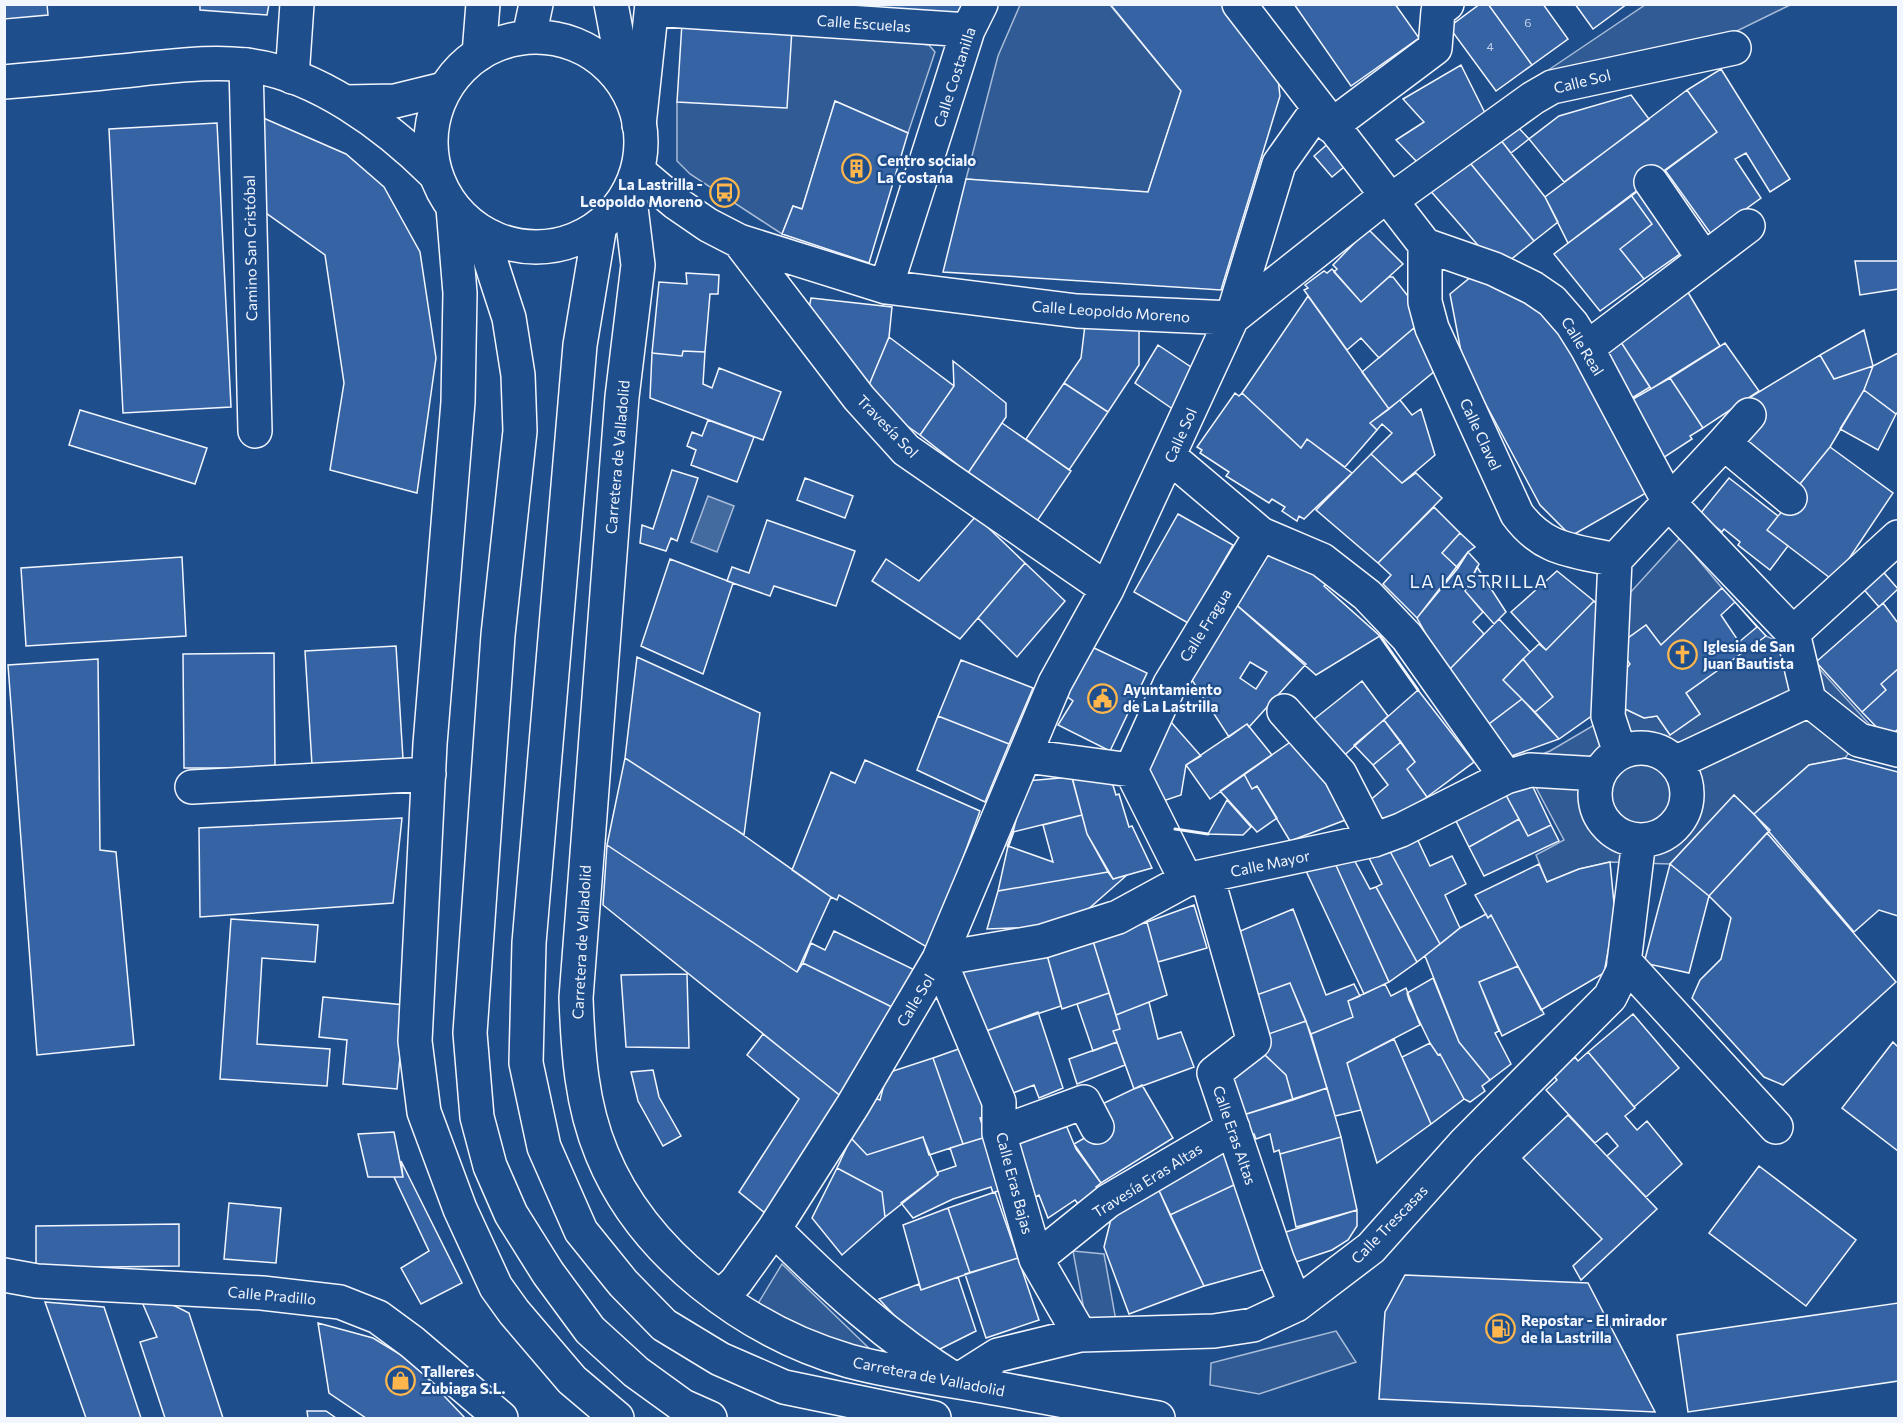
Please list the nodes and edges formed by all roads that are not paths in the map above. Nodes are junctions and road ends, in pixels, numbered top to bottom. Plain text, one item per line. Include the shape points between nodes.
1 (297, 4) edge
2 (483, 4) edge
3 (536, 4) edge
4 (611, 4) edge
5 (1239, 4) edge
6 (1447, 4) edge
7 (652, 7) edge
8 (974, 17) edge
9 (529, 37) junction
10 (1734, 48) dead end
11 (478, 54) junction
12 (246, 65) junction
13 (292, 77) junction
14 (4, 82) edge
15 (444, 90) junction
16 (628, 91) junction
17 (346, 102) junction
18 (1325, 117) junction
19 (639, 125) junction
20 (435, 174) junction
21 (634, 181) junction
22 (1651, 182) dead end
23 (1388, 198) junction
24 (453, 208) junction
25 (600, 225) junction
26 (1748, 226) dead end
27 (481, 232) junction
28 (739, 241) junction
29 (1425, 245) junction
30 (1704, 259) junction
31 (798, 260) junction
32 (770, 282) junction
33 (886, 287) junction
34 (1232, 318) junction
35 (1587, 348) junction
36 (1749, 415) dead end
37 (255, 431) dead end
38 (1724, 443) junction
39 (1170, 457) junction
40 (1790, 498) dead end
41 (1670, 504) junction
42 (1261, 534) junction
43 (1899, 537) edge
44 (1615, 560) junction
45 (1107, 589) junction
46 (1793, 633) junction
47 (1809, 700) junction
48 (1284, 711) dead end
49 (1899, 750) edge
50 (1026, 756) junction
51 (1610, 763) junction
52 (1675, 763) junction
53 (1131, 770) junction
54 (429, 774) junction
55 (1506, 777) junction
56 (192, 787) dead end
57 (1374, 840) junction
58 (1639, 840) junction
59 (1197, 878) junction
60 (939, 959) junction
61 (1624, 961) junction
62 (1097, 1127) dead end
63 (1776, 1127) dead end
64 (1233, 1128) junction
65 (999, 1133) junction
66 (774, 1229) junction
67 (1036, 1259) junction
68 (4, 1275) edge
69 (721, 1296) junction
70 (1296, 1305) junction
71 (1080, 1335) junction
72 (957, 1381) junction
73 (501, 1419) edge
74 (617, 1419) edge
75 (710, 1419) edge
76 (934, 1419) edge
77 (1158, 1419) edge

1 - 13 main road
2 - 11 main road
3 - 9 main road
4 - 16 main road
5 - 18 main road
6 - 18 main road, Calle Sol via 1438,10 1436,48
7 - 8 main road, Calle Escuelas
7 - 19 main road
8 - 33 main road, Calle Costanilla
9 - 11 main road
9 - 16 main road via 562,40 593,54 618,76
10 - 23 main road, Calle Sol via 1552,87
11 - 15 main road
12 - 13 main road
12 - 14 main road via 208,63
12 - 37 main road, Camino San Cristóbal
13 - 17 main road
15 - 17 main road via 394,101
15 - 20 main road via 430,137
16 - 19 main road
17 - 20 main road via 397,139
18 - 23 main road
18 - 34 main road, Calle Sol via 1279,164
19 - 21 main road via 641,151
20 - 24 main road
21 - 25 main road via 614,213
21 - 28 main road, Calle Leopoldo Moreno
21 - 69 main road, Carretera de Valladolid via 638,265 621,408 577,974 580,1077 602,1154 624,1196 684,1268
22 - 30 main road
23 - 29 main road
23 - 34 main road
24 - 27 main road
24 - 54 main road via 460,293 458,402
25 - 27 main road via 572,241 541,247 509,244
25 - 76 main road via 580,345 529,944 526,1063 544,1147 582,1231 623,1283 664,1325 720,1359 784,1387
26 - 30 main road
27 - 75 main road via 509,318 518,375 520,431 498,635 470,1033 477,1117 490,1166 511,1214 590,1330 636,1372 682,1406
28 - 31 main road, Calle Leopoldo Moreno
28 - 32 main road, Travesía Sol
29 - 35 main road, Calle Real via 1494,269 1533,288 1552,301
29 - 44 main road, Calle Clavel via 1425,302 1432,328 1517,514 1529,530 1548,544
30 - 35 main road
31 - 32 main road via 803,272 800,285 794,290
31 - 33 main road, Calle Leopoldo Moreno
32 - 45 main road, Travesía Sol via 859,398 906,450
33 - 34 main road, Calle Leopoldo Moreno via 1077,311
34 - 39 main road, Calle Sol
35 - 41 main road, Calle Real
36 - 38 main road
38 - 40 main road
38 - 41 main road
39 - 42 main road
39 - 45 main road, Calle Sol
41 - 44 main road
41 - 46 main road, Calle Real
42 - 53 main road, Calle Fragua via 1175,676
42 - 55 main road via 1322,560 1367,595 1407,637
43 - 46 main road
44 - 51 main road via 1608,716
45 - 50 main road, Calle Sol via 1055,683
46 - 47 main road
47 - 49 main road via 1859,740
47 - 52 main road
48 - 57 main road via 1340,774
50 - 53 main road
50 - 60 main road, Calle Sol
51 - 52 main road via 1635,748 1663,754
51 - 55 main road, Calle Mayor via 1530,770
51 - 58 main road via 1595,788 1595,803 1610,829
52 - 58 main road via 1685,783 1685,806 1668,831
53 - 59 main road
54 - 56 main road
54 - 74 main road via 415,1041 424,1112 460,1209 496,1287 572,1380
55 - 57 main road, Calle Mayor
57 - 59 main road, Calle Mayor
58 - 61 main road, Calle Trescasas
59 - 60 main road, Calle Mayor via 1118,917 1043,941
59 - 64 main road, Calle Eras Altas via 1254,1042 1214,1073
60 - 65 main road, Calle Eras Bajas via 999,1102
60 - 66 main road, Calle Sol
61 - 63 main road
61 - 70 main road, Calle Trescasas via 1618,983 1596,1014 1464,1144 1371,1248
62 - 65 main road via 1084,1102
64 - 67 main road, Travesía Eras Altas via 1108,1201
64 - 70 main road, Calle Eras Altas
65 - 67 main road, Calle Eras Bajas
66 - 69 main road, Calle Sol via 736,1282
66 - 72 main road via 886,1333
67 - 71 main road, Calle Eras Bajas
68 - 73 main road, Calle Pradillo via 37,1281 262,1293 340,1302 378,1317 412,1341
69 - 72 main road, Carretera de Valladolid via 750,1318 788,1338 848,1360
70 - 71 main road, Calle Trescasas via 1253,1325 1214,1331
71 - 72 main road, Calle Trescasas via 998,1355
72 - 77 main road, Carretera de Valladolid

